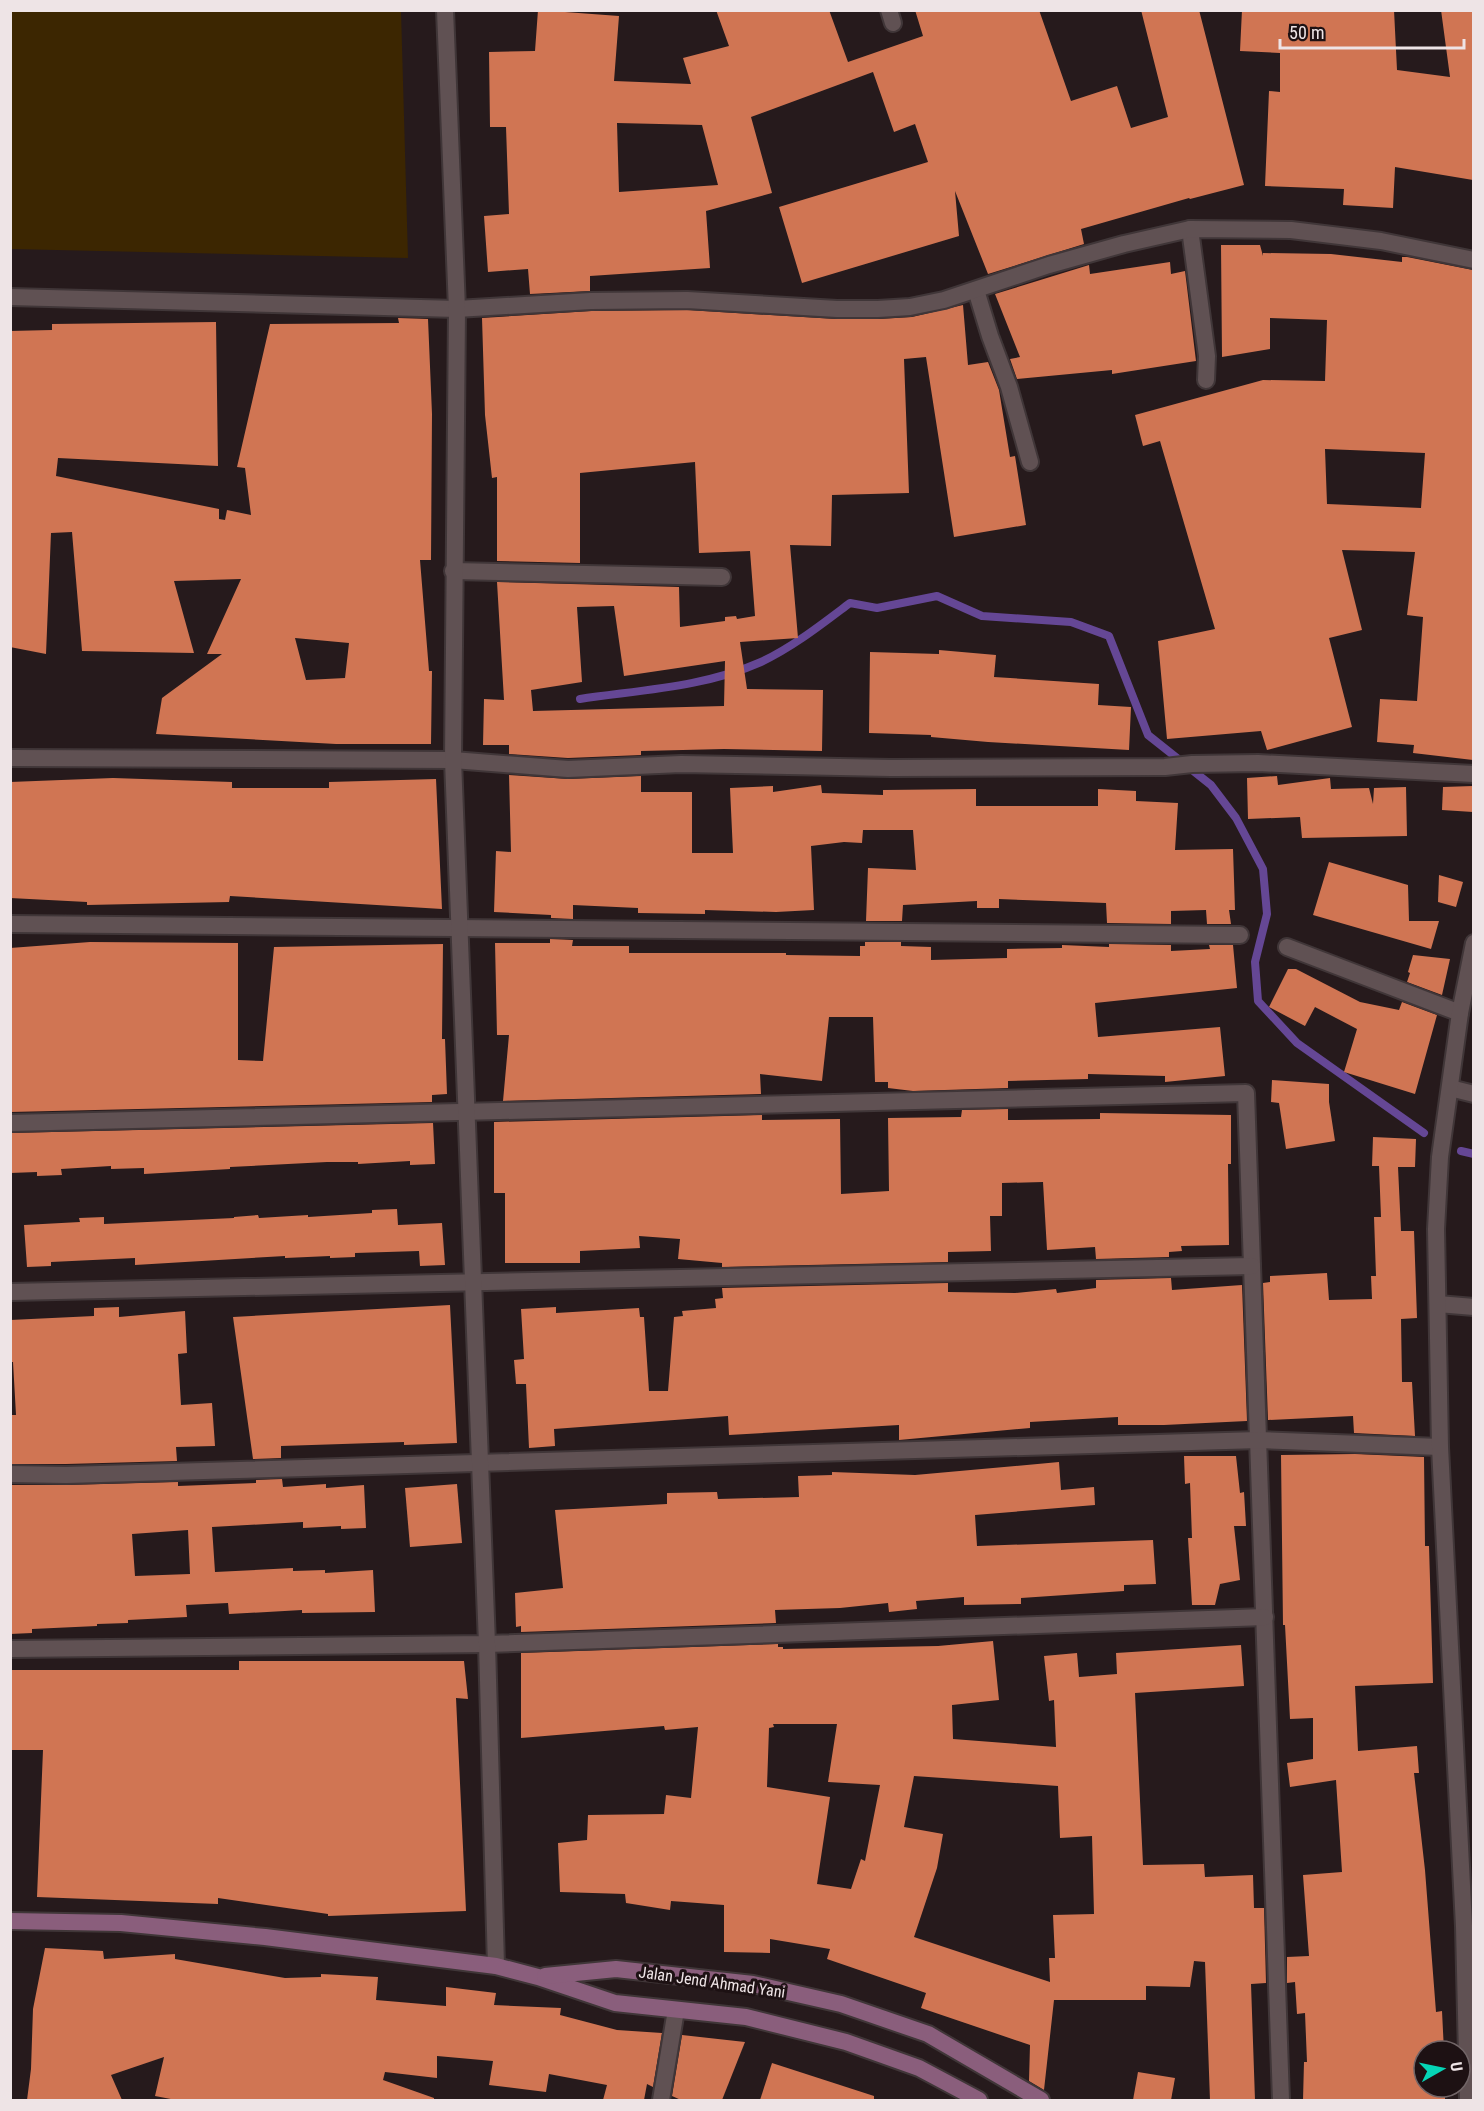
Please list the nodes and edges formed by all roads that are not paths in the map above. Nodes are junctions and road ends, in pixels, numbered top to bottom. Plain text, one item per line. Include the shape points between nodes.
1 (445, 10) edge
2 (1190, 230) junction
3 (1473, 260) edge
4 (976, 291) junction
5 (10, 297) edge
6 (457, 309) junction
7 (1206, 380) dead end
8 (1030, 462) dead end
9 (453, 571) junction
10 (722, 577) dead end
11 (10, 758) edge
12 (453, 760) junction
13 (1473, 774) edge
14 (10, 924) edge
15 (460, 927) junction
16 (1240, 935) dead end
17 (1473, 943) edge
18 (1287, 947) dead end
19 (1460, 1013) junction
20 (1450, 1088) junction
21 (1473, 1094) edge
22 (466, 1111) junction
23 (10, 1123) edge
24 (1252, 1266) junction
25 (473, 1283) junction
26 (10, 1292) edge
27 (1438, 1304) junction
28 (1473, 1307) edge
29 (1259, 1440) junction
30 (1440, 1448) junction
31 (481, 1464) junction
32 (10, 1474) edge
33 (1265, 1617) junction
34 (487, 1644) junction
35 (10, 1649) edge
36 (10, 1921) edge
37 (1469, 1926) edge
38 (496, 1966) junction
39 (538, 1977) junction
40 (676, 2010) junction
41 (661, 2100) edge
42 (979, 2100) edge
43 (1041, 2100) edge
44 (1281, 2100) edge
45 (1468, 2100) edge

1 - 6 street
2 - 3 street via 1291,230 1381,241
2 - 4 street via 1049,265
2 - 7 street via 1207,357
4 - 6 street via 910,307 878,309 687,300
4 - 8 street via 1010,387
5 - 6 street
6 - 9 street
9 - 10 street
9 - 12 street
11 - 12 street
12 - 13 street via 568,768 681,764 1165,767 1258,763
12 - 15 street
14 - 15 street
15 - 16 street
15 - 22 street
17 - 19 street
18 - 19 street
19 - 20 street
20 - 21 street
20 - 27 street via 1440,1157 1436,1229
22 - 23 street
22 - 24 street via 1246,1093
22 - 25 street
24 - 25 street
24 - 29 street
25 - 26 street
25 - 31 street
27 - 28 street
27 - 30 street
29 - 30 street
29 - 31 street
29 - 33 street
30 - 37 street
31 - 32 street
31 - 34 street
33 - 34 street
33 - 44 street
34 - 35 street
34 - 38 street
36 - 38 main road, Jalan Jend Ahmad Yani via 121,1923
37 - 45 street
38 - 39 main road, Jalan Jend Ahmad Yani
39 - 40 main road, Jalan Jend Ahmad Yani via 615,2003
39 - 43 main road, Jalan Jend Ahmad Yani via 616,1969 753,1984 841,2004 928,2034
40 - 41 street
40 - 42 main road, Jalan Jend Ahmad Yani via 746,2017 846,2042 919,2068

